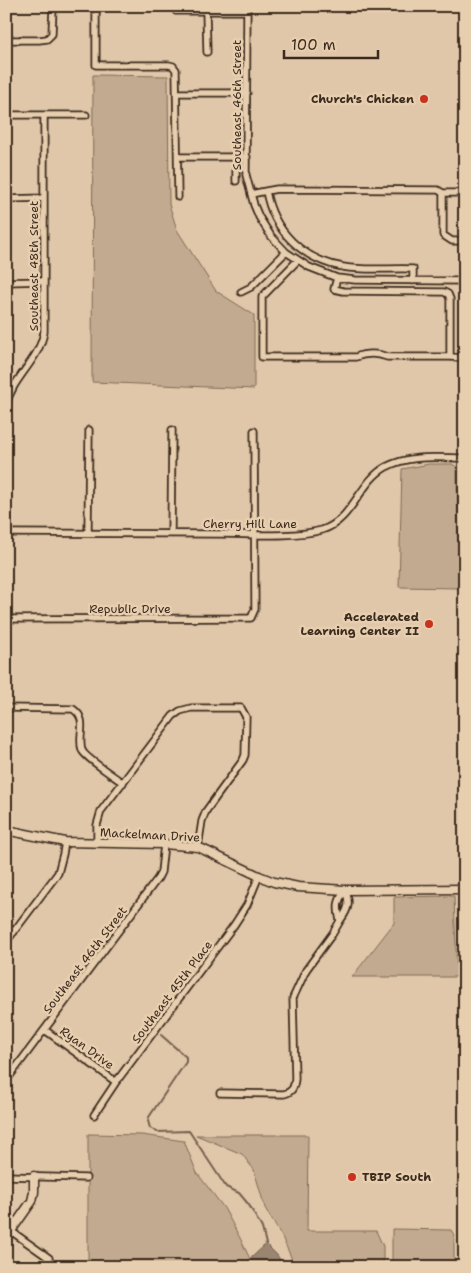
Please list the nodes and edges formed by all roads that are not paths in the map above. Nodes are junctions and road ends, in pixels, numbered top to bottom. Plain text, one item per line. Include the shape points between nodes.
1 (53, 6) edge
2 (96, 6) edge
3 (176, 6) edge
4 (247, 9) edge
5 (206, 11) junction
6 (6, 40) edge
7 (207, 52) dead end
8 (177, 93) junction
9 (247, 93) junction
10 (86, 115) dead end
11 (6, 116) edge
12 (44, 116) junction
13 (236, 157) junction
14 (247, 157) junction
15 (178, 158) junction
16 (236, 181) dead end
17 (266, 191) junction
18 (443, 193) junction
19 (465, 193) edge
20 (251, 194) junction
21 (178, 197) dead end
22 (44, 198) junction
23 (6, 199) edge
24 (465, 241) edge
25 (286, 252) junction
26 (298, 261) junction
27 (337, 278) junction
28 (44, 281) junction
29 (414, 281) junction
30 (437, 281) junction
31 (465, 281) edge
32 (6, 282) edge
33 (241, 292) dead end
34 (437, 292) junction
35 (450, 357) junction
36 (465, 358) edge
37 (6, 405) edge
38 (89, 430) dead end
39 (172, 430) dead end
40 (254, 430) dead end
41 (465, 458) edge
42 (6, 533) edge
43 (88, 534) junction
44 (171, 534) junction
45 (255, 534) junction
46 (6, 619) edge
47 (6, 708) edge
48 (123, 783) junction
49 (6, 830) edge
50 (65, 842) junction
51 (97, 843) junction
52 (164, 844) junction
53 (198, 847) junction
54 (259, 876) junction
55 (465, 889) edge
56 (346, 890) junction
57 (338, 906) junction
58 (348, 906) junction
59 (340, 921) junction
60 (6, 926) edge
61 (14, 932) junction
62 (6, 942) edge
63 (45, 1030) junction
64 (6, 1081) edge
65 (116, 1082) junction
66 (220, 1093) dead end
67 (94, 1115) dead end
68 (6, 1176) edge
69 (34, 1176) junction
70 (86, 1178) dead end
71 (11, 1231) junction
72 (6, 1238) edge
73 (49, 1258) dead end

1 - 6 street via 52,34 47,38
2 - 8 street via 96,65 173,66 177,71
3 - 5 street via 176,11
4 - 5 street
4 - 9 street, Southeast 46th Street
5 - 7 street
8 - 9 street
8 - 15 street
9 - 14 street, Southeast 46th Street
10 - 12 street
11 - 12 street
12 - 22 street, Southeast 48th Street
13 - 14 street
13 - 15 street
13 - 16 street
14 - 20 street, Southeast 46th Street via 246,176
15 - 21 street
17 - 18 street via 438,190
17 - 20 street
17 - 29 street via 268,205 284,234 312,256 343,267 413,269
18 - 19 street
18 - 24 street via 443,235 452,241
20 - 25 street, Southeast 46th Street via 259,217
22 - 23 street
22 - 28 street, Southeast 48th Street
25 - 26 street, Southeast 46th Street
25 - 33 street via 251,287
26 - 27 street, Southeast 46th Street
26 - 35 street via 262,296 262,357
27 - 29 street
27 - 34 street via 334,289 343,291
28 - 32 street
28 - 37 street, Southeast 48th Street via 41,344 11,390
29 - 30 street
30 - 31 street
30 - 34 street
34 - 35 street via 450,296
35 - 36 street
38 - 43 street
39 - 44 street
40 - 45 street
41 - 45 street, Cherry Hill Lane via 406,459 385,468 365,487 345,515 327,528 299,534
42 - 43 street, Cherry Hill Lane
43 - 44 street, Cherry Hill Lane
44 - 45 street, Cherry Hill Lane
45 - 46 street, Republic Drive via 254,609 248,619
47 - 48 street via 73,709 82,720 84,753
48 - 51 street via 99,817
48 - 53 street via 180,711 191,708 237,708 244,711 244,760 206,811
49 - 50 street, Mackelman Drive
50 - 51 street, Mackelman Drive
50 - 61 street via 58,873
51 - 52 street, Mackelman Drive
52 - 53 street, Mackelman Drive
52 - 63 street, Southeast 46th Street via 162,872
53 - 54 street, Mackelman Drive
54 - 56 street, Mackelman Drive via 298,888
54 - 65 street, Southeast 45th Place via 234,925
55 - 56 street, Mackelman Drive
56 - 57 street via 338,900
56 - 58 street
57 - 58 street
57 - 59 street
58 - 59 street via 348,912
59 - 66 street via 306,970 293,998 293,1089 284,1094
60 - 61 street
61 - 62 street
63 - 64 street, Southeast 46th Street
63 - 65 street, Ryan Drive
65 - 67 street, Southeast 45th Place
68 - 69 street
69 - 70 street
69 - 71 street via 32,1200
71 - 72 street
71 - 73 street

